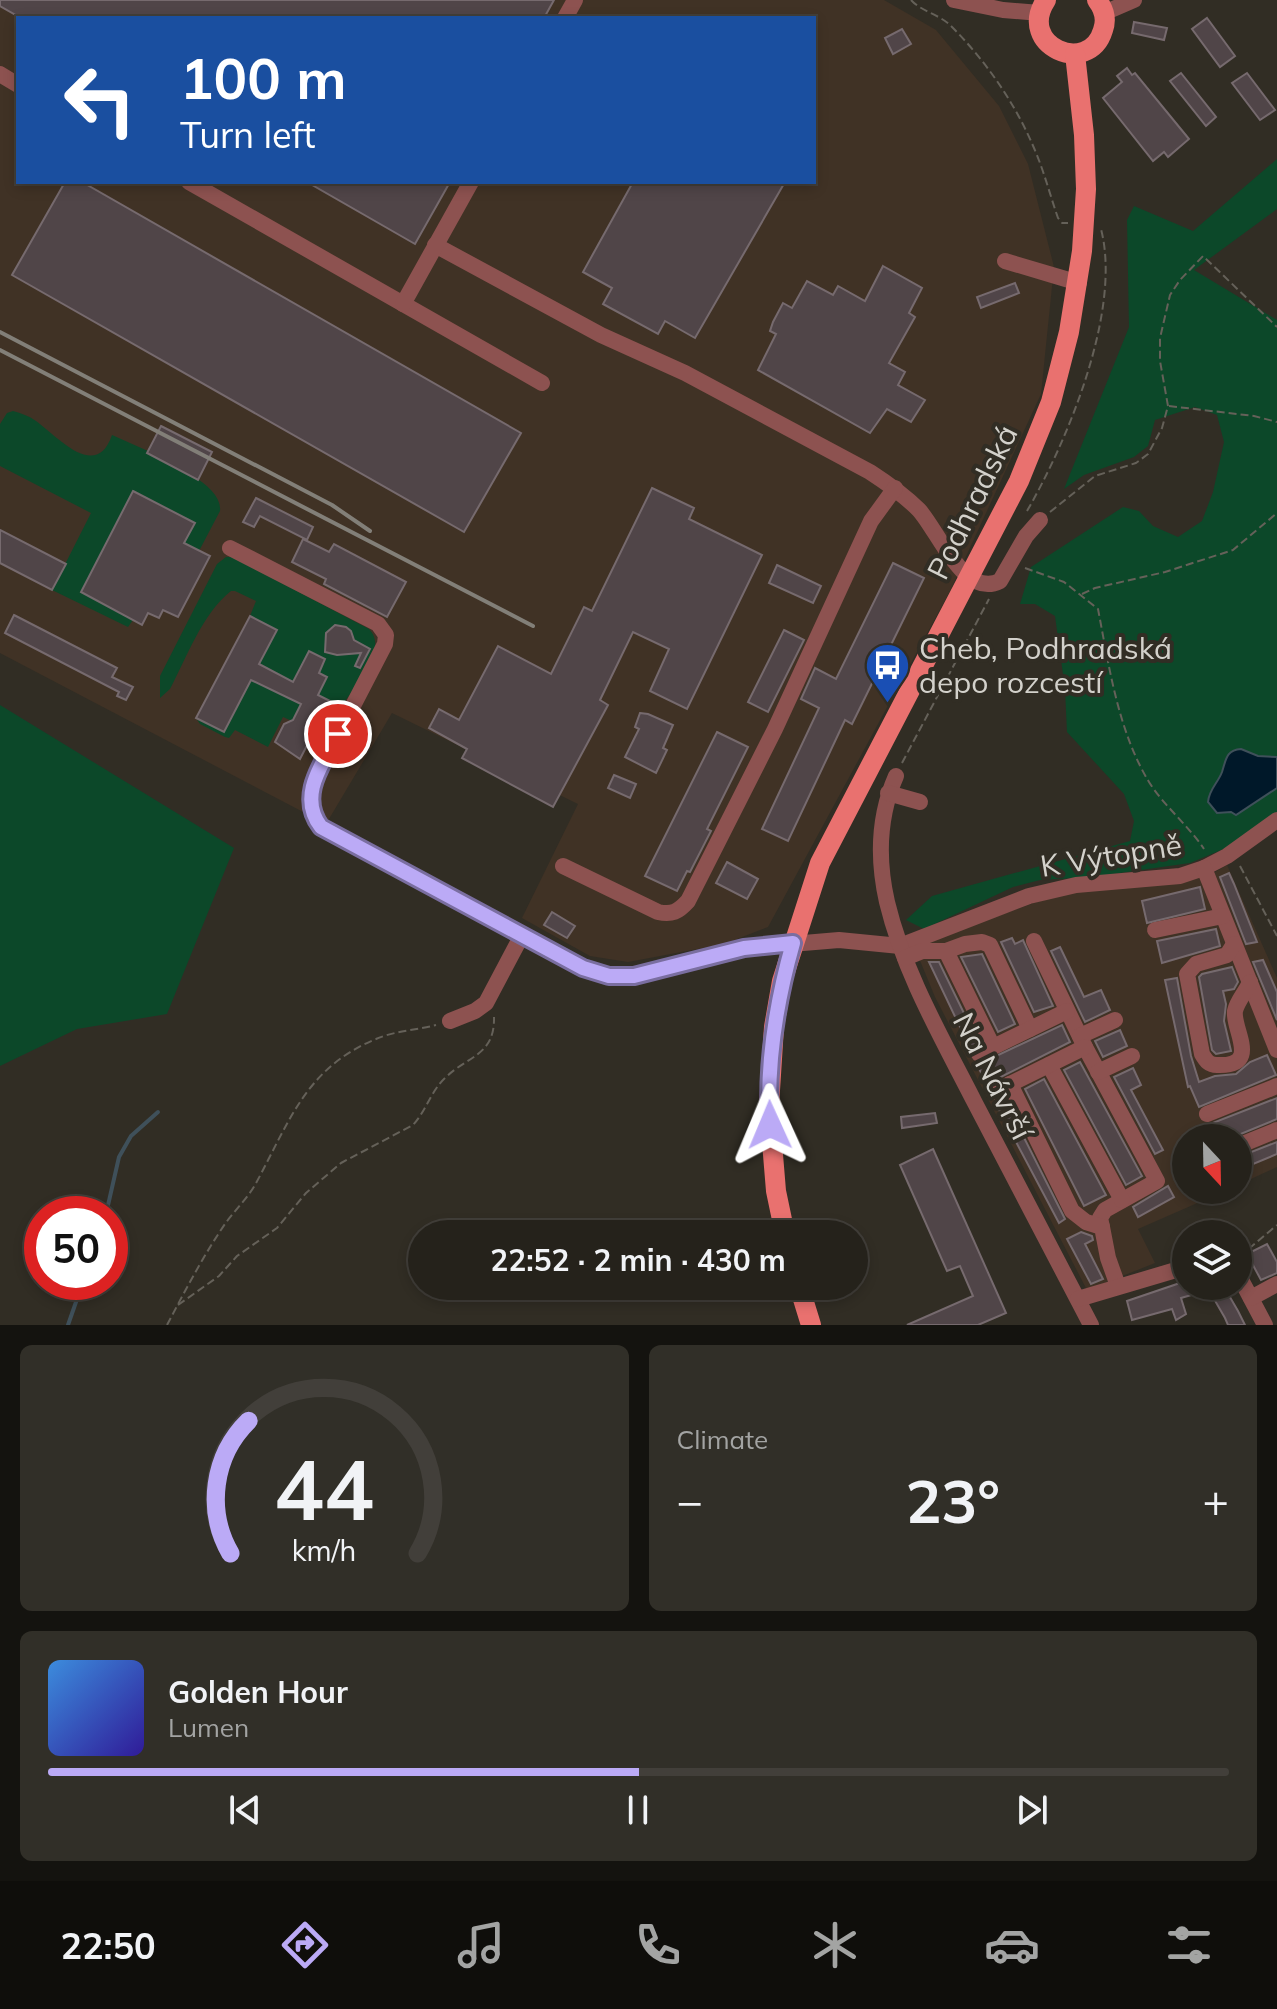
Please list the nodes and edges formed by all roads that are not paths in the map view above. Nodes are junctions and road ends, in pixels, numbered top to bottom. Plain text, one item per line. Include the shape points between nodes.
1 (954, 0) edge
2 (1134, 0) edge
3 (1043, 6) edge
4 (1100, 6) edge
5 (1075, 54) junction
6 (193, 184) edge
7 (470, 184) edge
8 (435, 245) junction
9 (1005, 261) dead end
10 (1079, 283) junction
11 (403, 304) junction
12 (542, 383) dead end
13 (895, 488) junction
14 (1040, 520) road end
15 (230, 548) dead end
16 (969, 579) junction
17 (896, 776) road end
18 (888, 793) junction
19 (920, 802) dead end
20 (1277, 820) edge
21 (563, 866) dead end
22 (1209, 866) junction
23 (1223, 916) junction
24 (1155, 930) dead end
25 (522, 935) junction
26 (1034, 941) dead end
27 (793, 943) junction
28 (1234, 944) junction
29 (946, 951) junction
30 (902, 952) junction
31 (1250, 982) junction
32 (1067, 1011) junction
33 (1115, 1020) dead end
34 (450, 1021) road end
35 (1030, 1029) junction
36 (1082, 1042) junction
37 (1277, 1050) edge
38 (1132, 1056) dead end
39 (1049, 1065) junction
40 (1098, 1072) junction
41 (1010, 1084) junction
42 (1277, 1086) edge
43 (994, 1092) dead end
44 (1207, 1114) dead end
45 (1277, 1130) edge
46 (1252, 1140) edge
47 (1122, 1200) junction
48 (782, 1220) edge
49 (1102, 1227) junction
50 (1172, 1271) edge
51 (1277, 1284) edge
52 (1118, 1286) junction
53 (1252, 1297) edge
54 (1078, 1299) junction
55 (803, 1300) edge
56 (1252, 1300) edge
57 (811, 1325) edge
58 (1091, 1325) edge
59 (1265, 1325) edge

1 - 3 street via 1003,10
2 - 4 street
3 - 5 main road via 1039,27 1045,40
4 - 5 main road via 1104,27 1099,40
5 - 10 main road, Podhradská via 1086,189
6 - 11 street
7 - 8 street
8 - 11 street
8 - 13 street
9 - 10 street
10 - 16 main road, Podhradská via 1060,370 1036,443
11 - 12 street
13 - 16 street via 920,512
13 - 21 street via 871,521 688,901 668,915
14 - 16 street via 1005,576 984,585
15 - 25 street via 378,624 386,635 315,779 310,795 321,827
16 - 27 main road, Podhradská via 836,829
17 - 18 street, Na Návrší
18 - 19 street
18 - 30 street, Na Návrší via 880,821 880,859
20 - 22 street, K Výtopně
22 - 23 street
22 - 30 street, K Výtopně via 1180,876 1076,885 1029,896
23 - 24 street
23 - 28 street
25 - 27 street via 609,976 634,976 744,948
25 - 34 street via 486,1003
26 - 32 street
27 - 30 street via 839,940
27 - 48 main road, Podhradská via 774,1027 769,1106
28 - 31 street
28 - 31 street via 1227,955 1196,964 1187,974 1202,1054 1212,1065 1241,1055 1236,1009
29 - 30 street
29 - 35 street via 965,944 990,945
29 - 35 street via 986,1050
30 - 54 street, Na Návrší via 937,1030
31 - 37 street
32 - 35 street
32 - 36 street
33 - 36 street
36 - 39 street
36 - 40 street
38 - 40 street
39 - 41 street
39 - 47 street
40 - 47 street via 1157,1181
41 - 43 street
41 - 49 street via 1072,1211
42 - 44 street
45 - 46 street
47 - 49 street via 1105,1210
49 - 52 street
50 - 52 street
51 - 53 street
52 - 54 street
54 - 58 street, Na Návrší
55 - 57 main road
56 - 59 street

